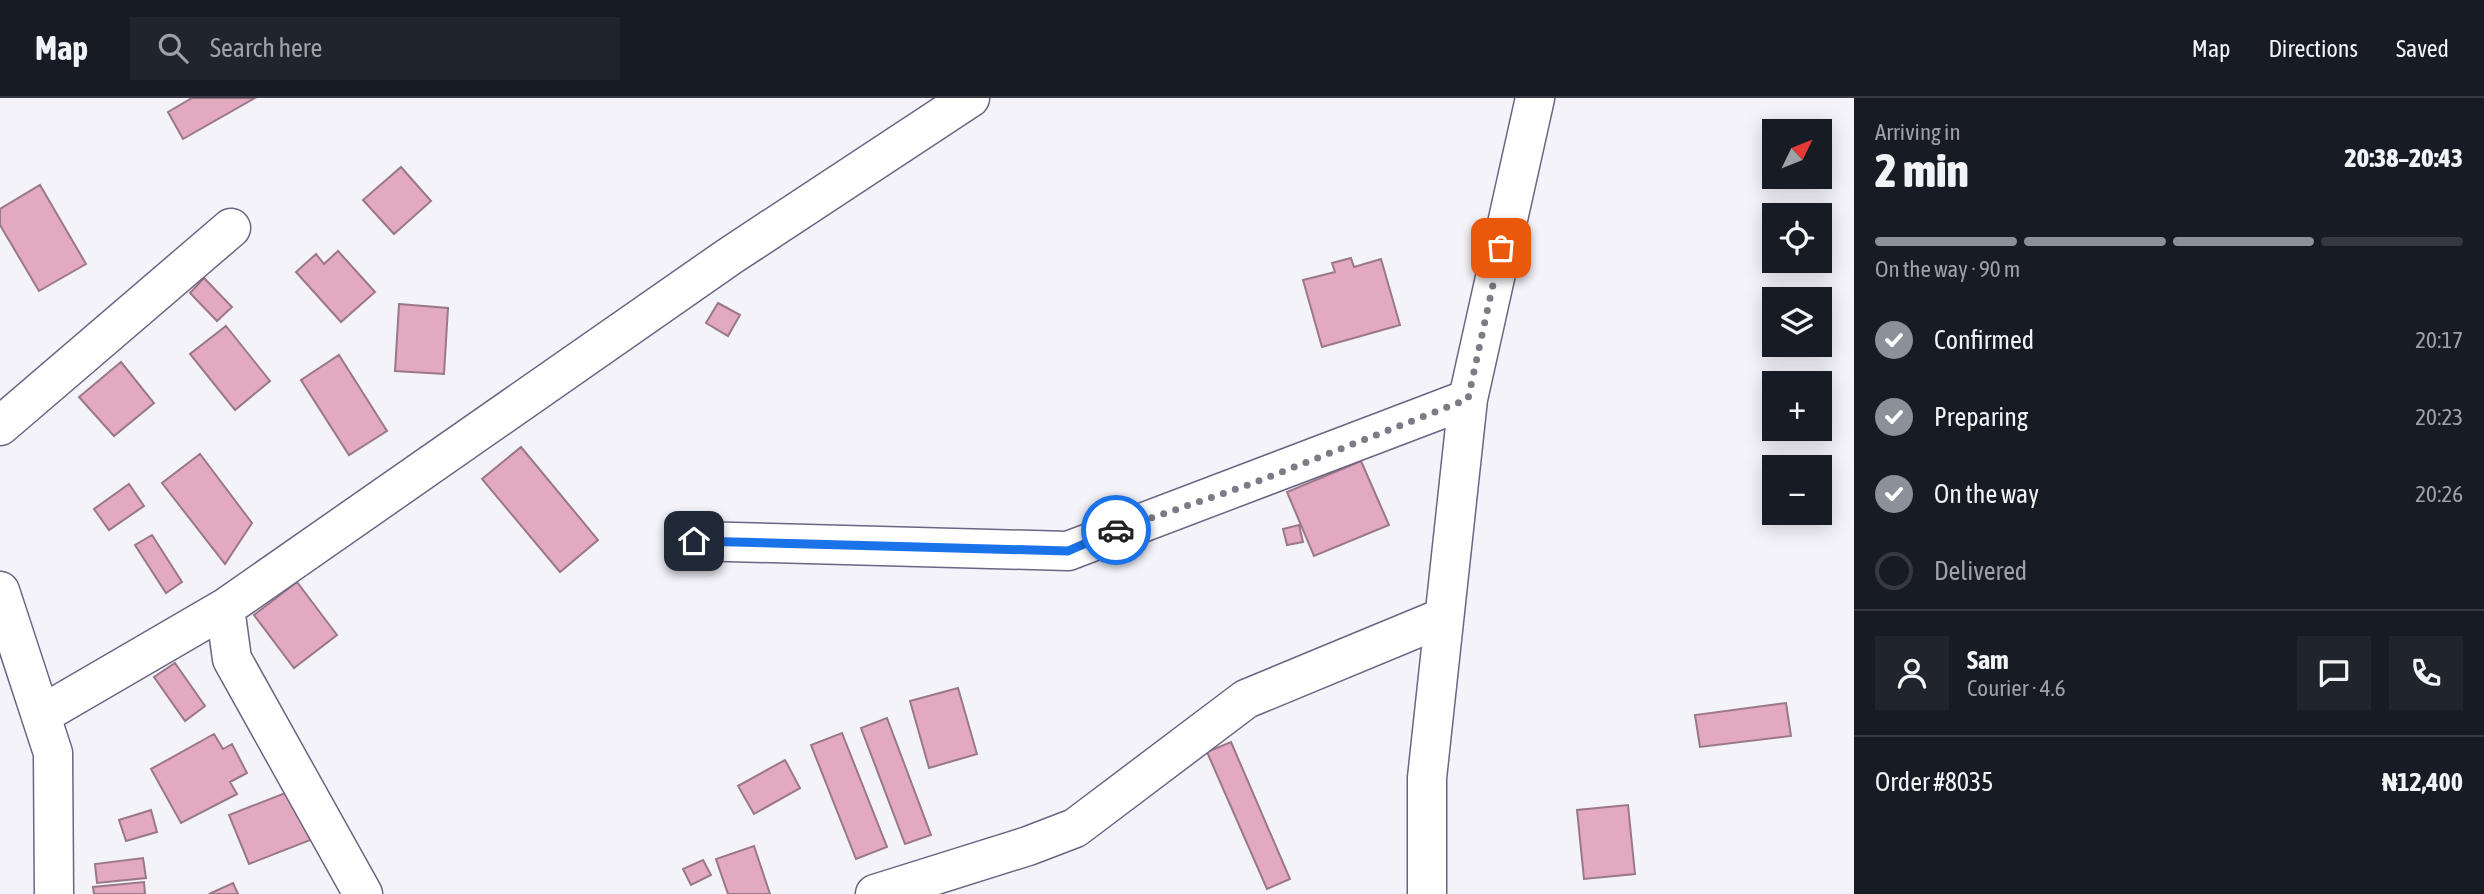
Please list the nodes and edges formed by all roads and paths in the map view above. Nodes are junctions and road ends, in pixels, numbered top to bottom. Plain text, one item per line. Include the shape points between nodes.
1 (970, 98) edge
2 (1535, 98) edge
3 (231, 228) dead end
4 (1468, 399) junction
5 (0, 426) edge
6 (694, 541) dead end
7 (0, 591) edge
8 (225, 608) junction
9 (1444, 617) junction
10 (41, 715) junction
11 (54, 894) edge
12 (363, 894) edge
13 (875, 894) edge
14 (1427, 894) edge

1 - 8 street via 719,264
2 - 4 street
3 - 5 street
4 - 6 street via 1068,551
4 - 9 street
7 - 10 street
8 - 10 street
8 - 12 street via 232,659
9 - 13 street via 1246,699 1075,828
9 - 14 street via 1427,778
10 - 11 street via 53,753

